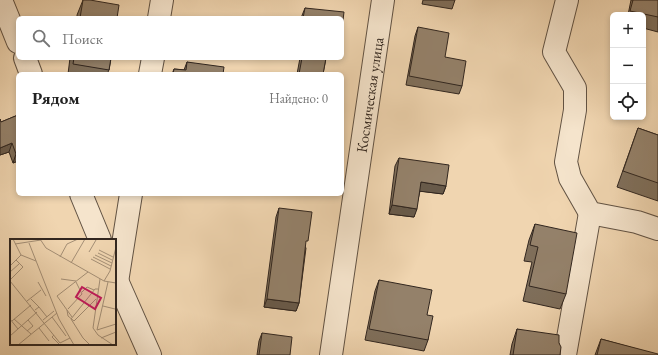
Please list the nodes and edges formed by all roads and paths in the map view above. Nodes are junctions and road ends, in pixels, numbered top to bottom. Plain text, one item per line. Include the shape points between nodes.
1 (1, 0) edge
2 (162, 0) edge
3 (383, 0) edge
4 (567, 0) edge
5 (159, 16) edge
6 (16, 37) edge
7 (26, 60) edge
8 (153, 60) edge
9 (30, 72) edge
10 (150, 72) edge
11 (82, 196) edge
12 (131, 196) edge
13 (590, 213) junction
14 (658, 229) edge
15 (100, 239) edge
16 (116, 279) edge
17 (150, 355) edge
18 (330, 355) edge
19 (565, 355) edge

1 - 6 street
2 - 5 street
3 - 18 street, Космическая улица
4 - 13 street via 554,52 575,88 575,110 566,162 570,178
7 - 9 street
8 - 10 street
11 - 15 street
12 - 16 street
13 - 14 street via 637,222
13 - 19 street
16 - 17 street

